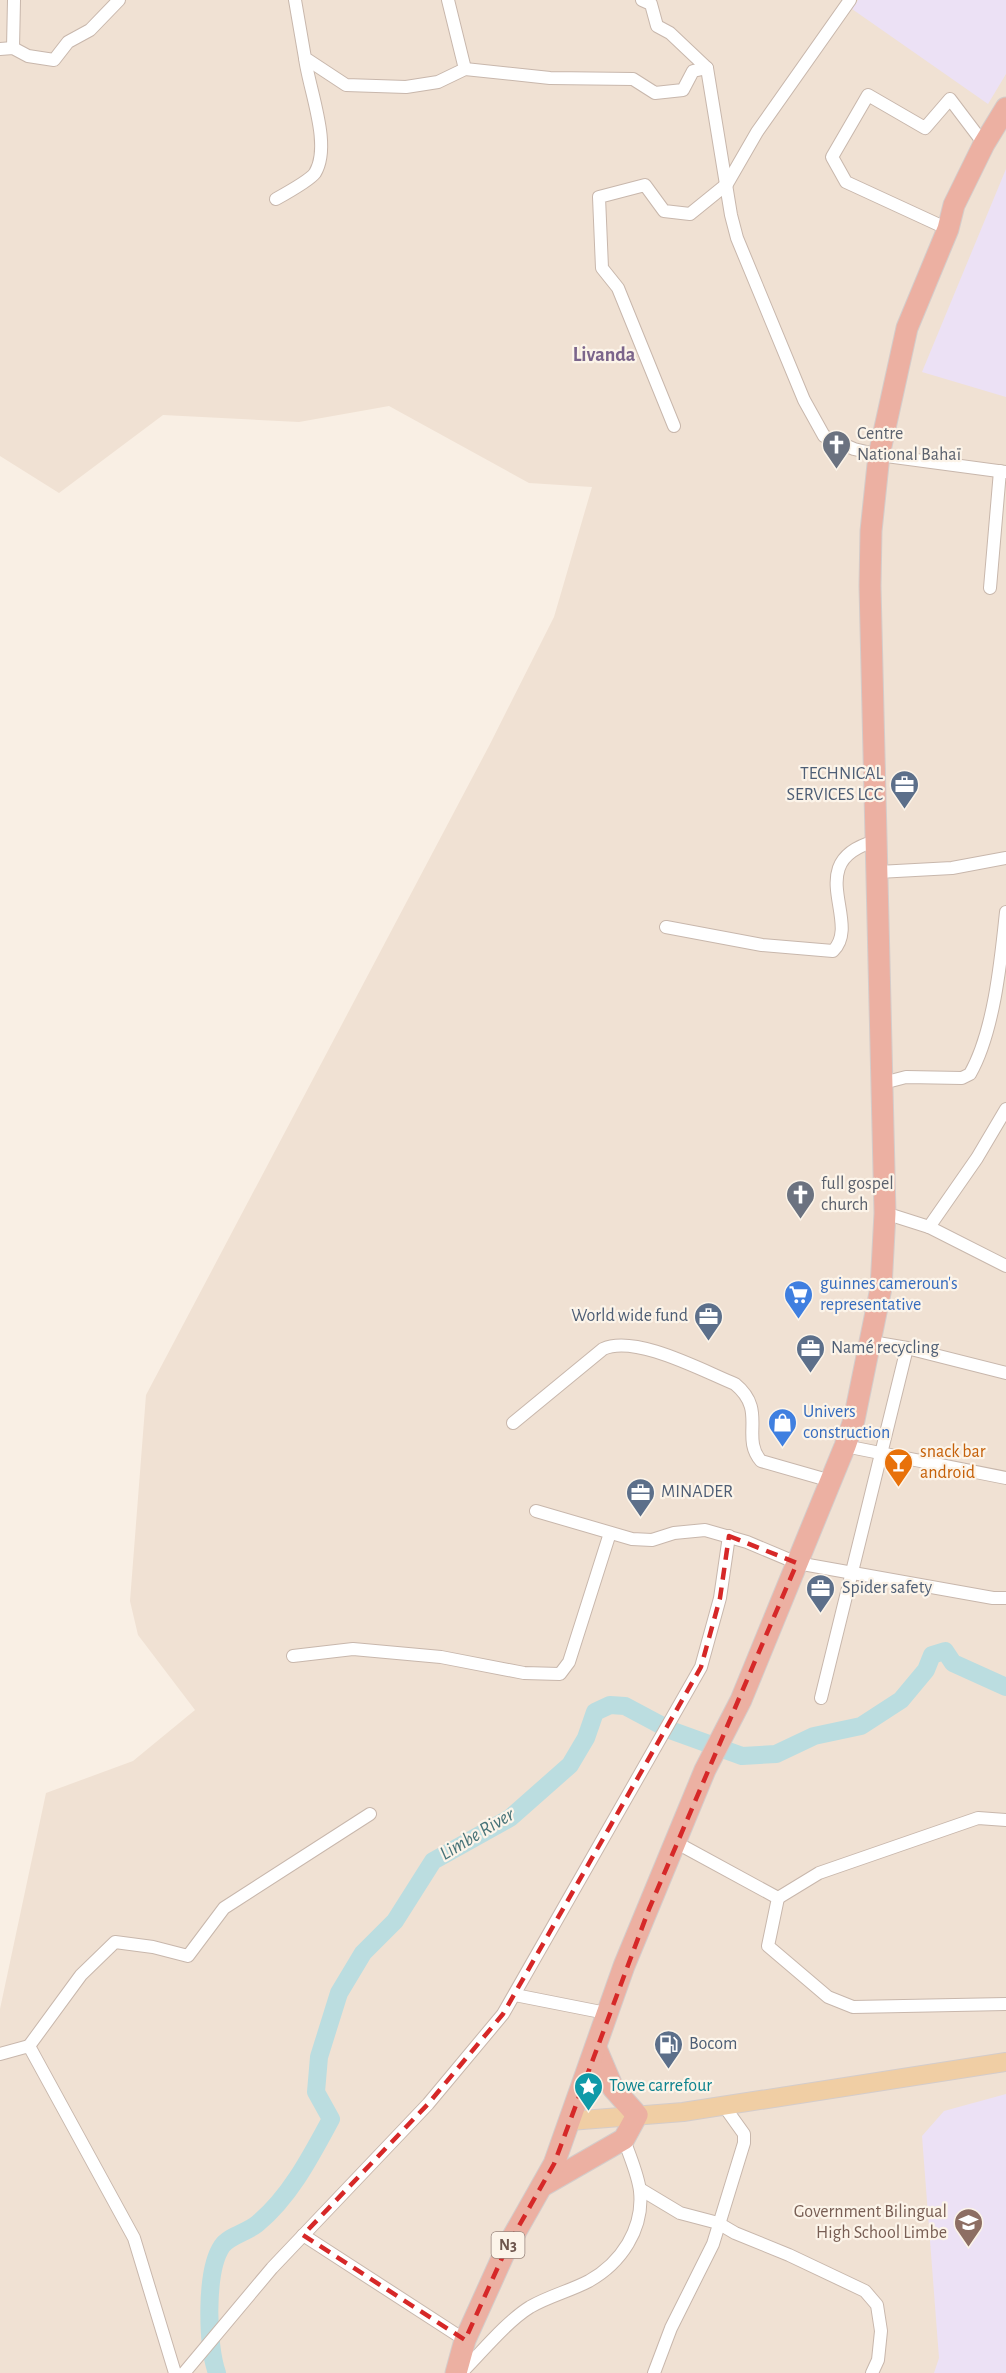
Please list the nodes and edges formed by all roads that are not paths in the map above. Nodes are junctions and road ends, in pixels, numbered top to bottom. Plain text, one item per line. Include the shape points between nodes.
1 (14, 0) edge
2 (119, 0) edge
3 (295, 0) edge
4 (448, 0) edge
5 (642, 0) edge
6 (850, 0) edge
7 (6, 49) edge
8 (305, 58) junction
9 (707, 68) junction
10 (465, 69) junction
11 (1006, 108) edge
12 (984, 144) junction
13 (727, 184) junction
14 (276, 199) dead end
15 (948, 229) junction
16 (674, 426) dead end
17 (879, 455) junction
18 (1003, 471) edge
19 (990, 588) dead end
20 (876, 841) junction
21 (1006, 858) edge
22 (878, 872) junction
23 (1006, 912) edge
24 (666, 927) dead end
25 (884, 1083) junction
26 (1006, 1109) edge
27 (885, 1214) junction
28 (929, 1227) junction
29 (1006, 1266) edge
30 (872, 1342) junction
31 (907, 1348) junction
32 (1006, 1373) edge
33 (513, 1423) dead end
34 (845, 1446) junction
35 (881, 1452) junction
36 (1006, 1478) edge
37 (831, 1480) junction
38 (536, 1511) dead end
39 (610, 1533) junction
40 (729, 1536) junction
41 (797, 1563) junction
42 (852, 1573) junction
43 (1006, 1598) edge
44 (293, 1656) dead end
45 (821, 1698) dead end
46 (370, 1814) dead end
47 (1006, 1820) edge
48 (677, 1843) junction
49 (778, 1898) junction
50 (515, 1995) junction
51 (1006, 2004) edge
52 (606, 2013) junction
53 (29, 2046) junction
54 (596, 2048) junction
55 (0, 2054) edge
56 (1006, 2062) edge
57 (724, 2106) junction
58 (637, 2115) junction
59 (570, 2121) junction
60 (624, 2139) junction
61 (544, 2185) junction
62 (640, 2189) junction
63 (718, 2223) junction
64 (303, 2235) junction
65 (465, 2340) junction
66 (175, 2373) edge
67 (184, 2373) edge
68 (456, 2373) edge
69 (460, 2373) edge
70 (654, 2373) edge
71 (872, 2373) edge

1 - 7 street
2 - 7 street via 90,30 68,42 54,60
3 - 8 street
4 - 10 street
5 - 9 street via 651,4 657,26 670,33
6 - 13 street via 758,132
8 - 10 street via 346,85 406,87 438,82
8 - 14 street via 321,154 315,173
9 - 10 street via 693,71 683,90 655,93 633,80 531,77
9 - 13 street
11 - 12 highway
12 - 15 highway via 954,205
12 - 15 street via 950,99 925,128 868,95 832,157 846,182
13 - 16 street via 690,214 664,211 645,185 599,197 602,268 618,288
13 - 17 street via 740,247 821,432 854,450
15 - 17 highway via 907,328
17 - 18 street
17 - 20 highway via 870,586
18 - 19 street
20 - 22 highway
20 - 24 street via 856,846 842,861 836,883 841,936 833,951 762,945
21 - 22 street via 952,868
22 - 25 highway
23 - 25 street via 983,1044 970,1074 962,1078 906,1077
25 - 27 highway
26 - 28 street
27 - 28 street
27 - 30 highway via 881,1288
28 - 29 street
30 - 31 street
30 - 34 highway
31 - 32 street
31 - 35 street
33 - 37 street via 603,1349 632,1346 735,1384 746,1393 751,1406 753,1441 761,1461
34 - 35 street
34 - 37 highway
35 - 36 street
35 - 42 street
37 - 41 highway
38 - 39 street
39 - 40 street via 652,1540 705,1530
39 - 44 street via 569,1662 560,1674 524,1673 441,1657 353,1649
40 - 41 street
40 - 50 street via 720,1598 700,1667
41 - 42 street
41 - 48 highway via 728,1731 705,1770
42 - 43 street
42 - 45 street
46 - 53 street via 224,1908 188,1956 115,1942 81,1975
47 - 49 street via 978,1818 819,1873
48 - 49 street
48 - 52 highway
49 - 51 street via 768,1946 828,1997 854,2007
50 - 52 street
50 - 64 street via 428,2104
52 - 54 highway
53 - 55 street
53 - 66 street via 134,2238
54 - 58 highway via 614,2088
54 - 59 highway
56 - 57 main road
57 - 58 main road
57 - 63 street via 744,2134 744,2143
58 - 59 main road
58 - 60 highway
59 - 61 highway, N3
60 - 61 highway
60 - 62 street
61 - 65 highway, N3 via 507,2247
62 - 63 street via 680,2213
62 - 69 street via 634,2234 607,2270 529,2308
63 - 70 street via 713,2244 671,2328
63 - 71 street via 865,2292 877,2305 881,2331 878,2360
64 - 65 street
64 - 67 street
65 - 68 highway, N3

